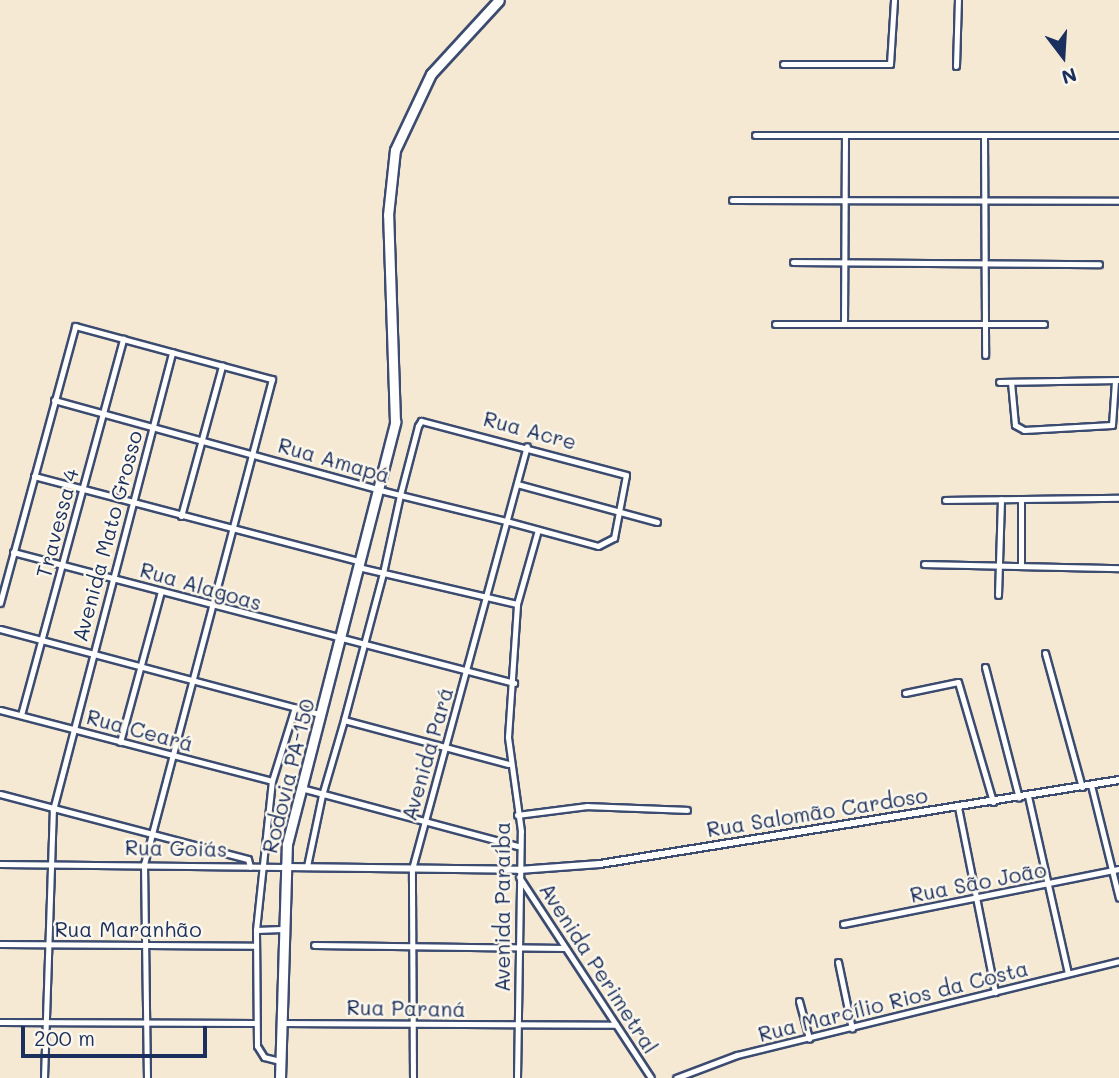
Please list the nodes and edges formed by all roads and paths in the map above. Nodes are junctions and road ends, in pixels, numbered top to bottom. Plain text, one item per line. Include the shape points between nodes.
1 (499, 0) edge
2 (894, 0) edge
3 (958, 0) edge
4 (783, 64) dead end
5 (956, 66) dead end
6 (755, 135) dead end
7 (845, 135) junction
8 (984, 135) junction
9 (1119, 135) edge
10 (732, 200) dead end
11 (845, 200) junction
12 (984, 201) junction
13 (1119, 201) edge
14 (793, 262) dead end
15 (845, 262) junction
16 (984, 263) junction
17 (1098, 264) dead end
18 (775, 324) dead end
19 (844, 324) junction
20 (985, 324) junction
21 (1044, 324) dead end
22 (123, 339) junction
23 (172, 352) junction
24 (985, 355) dead end
25 (222, 366) junction
26 (1117, 381) edge
27 (999, 382) dead end
28 (1011, 382) junction
29 (54, 400) junction
30 (103, 414) junction
31 (153, 427) junction
32 (202, 440) junction
33 (527, 446) junction
34 (255, 454) junction
35 (34, 476) junction
36 (517, 484) junction
37 (82, 490) junction
38 (380, 490) junction
39 (400, 495) junction
40 (1119, 498) edge
41 (945, 499) dead end
42 (1001, 499) junction
43 (1021, 499) junction
44 (131, 503) junction
45 (621, 512) junction
46 (181, 516) junction
47 (506, 521) junction
48 (657, 522) dead end
49 (234, 530) junction
50 (538, 530) junction
51 (13, 552) junction
52 (359, 564) junction
53 (924, 564) dead end
54 (63, 565) junction
55 (1002, 566) junction
56 (1021, 566) junction
57 (1119, 568) edge
58 (383, 573) junction
59 (111, 578) junction
60 (161, 591) junction
61 (998, 596) dead end
62 (486, 597) junction
63 (0, 603) edge
64 (517, 604) junction
65 (213, 605) junction
66 (0, 629) edge
67 (41, 642) junction
68 (340, 643) junction
69 (362, 648) junction
70 (1045, 653) dead end
71 (91, 655) junction
72 (985, 667) dead end
73 (139, 668) junction
74 (466, 672) junction
75 (192, 682) junction
76 (514, 684) junction
77 (905, 693) dead end
78 (295, 708) junction
79 (0, 710) edge
80 (320, 714) junction
81 (21, 715) junction
82 (344, 720) junction
83 (72, 728) junction
84 (120, 742) junction
85 (446, 747) junction
86 (170, 755) junction
87 (508, 764) junction
88 (1119, 780) edge
89 (272, 781) junction
90 (1091, 785) junction
91 (1082, 787) junction
92 (300, 788) junction
93 (0, 794) edge
94 (322, 795) junction
95 (1027, 796) junction
96 (1019, 798) junction
97 (993, 802) junction
98 (54, 807) junction
99 (958, 807) junction
100 (687, 810) dead end
101 (517, 815) junction
102 (424, 822) junction
103 (151, 830) junction
104 (517, 846) junction
105 (0, 864) edge
106 (144, 864) junction
107 (47, 865) junction
108 (307, 866) junction
109 (250, 867) junction
110 (259, 867) junction
111 (284, 867) junction
112 (412, 869) junction
113 (1119, 869) edge
114 (1110, 871) junction
115 (519, 873) junction
116 (1045, 884) junction
117 (1119, 898) edge
118 (975, 899) junction
119 (843, 924) dead end
120 (282, 929) junction
121 (256, 930) junction
122 (0, 944) edge
123 (45, 944) junction
124 (144, 945) junction
125 (314, 945) dead end
126 (256, 946) junction
127 (413, 946) junction
128 (518, 947) junction
129 (565, 948) junction
130 (1119, 961) edge
131 (838, 962) dead end
132 (1068, 973) junction
133 (995, 992) junction
134 (799, 1001) dead end
135 (0, 1022) edge
136 (46, 1023) junction
137 (256, 1023) junction
138 (280, 1023) junction
139 (144, 1024) junction
140 (413, 1024) junction
141 (616, 1024) junction
142 (518, 1025) junction
143 (852, 1029) junction
144 (808, 1039) junction
145 (280, 1061) junction
146 (44, 1078) edge
147 (147, 1078) edge
148 (280, 1078) edge
149 (413, 1078) edge
150 (517, 1078) edge
151 (651, 1078) edge
152 (676, 1078) edge

1 - 38 highway, Rodovia PA-150 via 431,74 402,125 390,176 398,400
2 - 4 street via 890,64
3 - 5 street
6 - 7 street
7 - 8 street
7 - 11 street
8 - 9 street
8 - 12 street
10 - 11 street
11 - 12 street
11 - 15 street
12 - 13 street
12 - 16 street
14 - 15 street
15 - 16 street
15 - 19 street
16 - 17 street
16 - 20 street
18 - 19 street
19 - 20 street
20 - 21 street
20 - 24 street
22 - 23 street
22 - 29 street via 73,328
22 - 30 street, Travessa 4
23 - 25 street
23 - 31 street, Avenida Mato Grosso
25 - 32 street
25 - 34 street via 274,382
26 - 28 street
26 - 28 street via 1112,425 1024,430 1015,425
27 - 28 street
29 - 30 street, Rua Amapá
29 - 35 street
30 - 31 street, Rua Amapá
30 - 37 street, Travessa 4
31 - 32 street, Rua Amapá
31 - 44 street, Avenida Mato Grosso
32 - 34 street, Rua Amapá
32 - 46 street
33 - 36 street, Avenida Pará
33 - 39 street, Rua Acre via 421,421
33 - 45 street, Rua Acre via 618,469 626,478
34 - 38 street, Rua Amapá
34 - 49 street
35 - 37 street
35 - 51 street
36 - 45 street
36 - 47 street, Avenida Pará
37 - 44 street
37 - 54 street, Travessa 4
38 - 39 street, Rua Amapá
38 - 52 highway, Rodovia PA-150
39 - 47 street, Rua Amapá
39 - 58 street
40 - 43 street
41 - 42 street
42 - 43 street
42 - 55 street
43 - 56 street
44 - 46 street
44 - 59 street, Avenida Mato Grosso
45 - 48 street
45 - 50 street, Rua Amapá via 607,545
46 - 49 street
47 - 50 street, Rua Amapá
47 - 62 street, Avenida Pará
49 - 52 street
49 - 65 street
50 - 64 street, Avenida Paraíba
51 - 54 street, Rua Alagoas
51 - 63 street
52 - 58 street
52 - 68 highway, Rodovia PA-150
53 - 55 street
54 - 59 street, Rua Alagoas
54 - 67 street, Travessa 4
55 - 56 street
55 - 61 street
56 - 57 street
58 - 62 street
58 - 69 street
59 - 60 street, Rua Alagoas
59 - 71 street, Avenida Mato Grosso
60 - 65 street, Rua Alagoas
60 - 73 street
62 - 64 street
62 - 74 street, Avenida Pará
64 - 76 street, Avenida Paraíba
65 - 68 street, Rua Alagoas
65 - 75 street
66 - 67 street
67 - 71 street
67 - 81 street, Travessa 4
68 - 69 street, Rua Alagoas
68 - 80 highway, Rodovia PA-150
69 - 74 street
69 - 82 street
70 - 91 street
71 - 73 street
71 - 83 street, Avenida Mato Grosso
72 - 96 street
73 - 75 street
73 - 84 street
74 - 76 street
74 - 85 street, Avenida Pará
75 - 78 street
75 - 86 street
76 - 87 street, Avenida Paraíba
77 - 97 street via 958,682
78 - 80 street
78 - 89 street
79 - 81 street, Rua Ceará
80 - 92 highway, Rodovia PA-150
81 - 83 street, Rua Ceará
82 - 85 street
82 - 94 street
83 - 84 street, Rua Ceará
83 - 98 street, Avenida Mato Grosso
84 - 86 street, Rua Ceará
85 - 87 street
85 - 102 street, Avenida Pará
86 - 89 street, Rua Ceará
86 - 103 street
87 - 101 street, Avenida Paraíba
88 - 90 street, Rua Salomão Cardoso
89 - 110 street
90 - 91 street, Rua Salomão Cardoso
90 - 114 street
91 - 95 street, Rua Salomão Cardoso
92 - 94 street
92 - 111 highway, Rodovia PA-150
93 - 98 street
94 - 102 street
94 - 108 street
95 - 96 street, Rua Salomão Cardoso
95 - 116 street
96 - 97 street, Rua Salomão Cardoso
97 - 99 street, Rua Salomão Cardoso
98 - 103 street
98 - 107 street, Avenida Mato Grosso
99 - 115 street, Rua Salomão Cardoso via 653,857
99 - 118 street
100 - 101 street via 587,806
101 - 104 street, Avenida Paraíba
102 - 104 street
102 - 112 street, Avenida Pará
103 - 106 street
103 - 109 street via 248,859
104 - 115 street, Avenida Paraíba
105 - 107 street, Rua Goiás
106 - 107 street, Rua Goiás
106 - 109 street, Rua Goiás
106 - 124 street
107 - 123 street
108 - 111 street, Rua Goiás
108 - 112 street, Rua Goiás
109 - 110 street, Rua Goiás
110 - 111 street, Rua Goiás
110 - 121 street
111 - 120 highway, Rodovia PA-150
112 - 115 street, Rua Goiás
112 - 127 street, Avenida Pará
113 - 114 street, Rua São João
114 - 116 street, Rua São João
114 - 117 street
115 - 128 street, Avenida Paraíba
115 - 129 street, Avenida Perimetral
116 - 118 street, Rua São João
116 - 132 street
118 - 119 street, Rua São João
118 - 133 street
120 - 121 street
120 - 138 highway, Rodovia PA-150
121 - 126 street
122 - 123 street, Rua Maranhão
123 - 124 street, Rua Maranhão
123 - 136 street
124 - 126 street, Rua Maranhão
124 - 139 street
125 - 127 street
126 - 137 street
127 - 128 street
127 - 140 street, Avenida Pará
128 - 129 street
128 - 142 street, Avenida Paraíba
129 - 141 street, Avenida Perimetral
130 - 132 street, Rua Marcílio Rios da Costa
131 - 143 street
132 - 133 street, Rua Marcílio Rios da Costa
133 - 143 street, Rua Marcílio Rios da Costa
134 - 144 street
135 - 136 street
136 - 139 street
136 - 146 street
137 - 139 street
137 - 145 street via 261,1054
138 - 140 street, Rua Paraná
138 - 145 highway, Rodovia PA-150
139 - 147 street
140 - 142 street, Rua Paraná
140 - 149 street, Avenida Pará
141 - 142 street, Rua Paraná
141 - 151 street, Avenida Perimetral
142 - 150 street, Avenida Paraíba
143 - 144 street, Rua Marcílio Rios da Costa
144 - 152 street, Rua Marcílio Rios da Costa
145 - 148 highway, Rodovia PA-150

